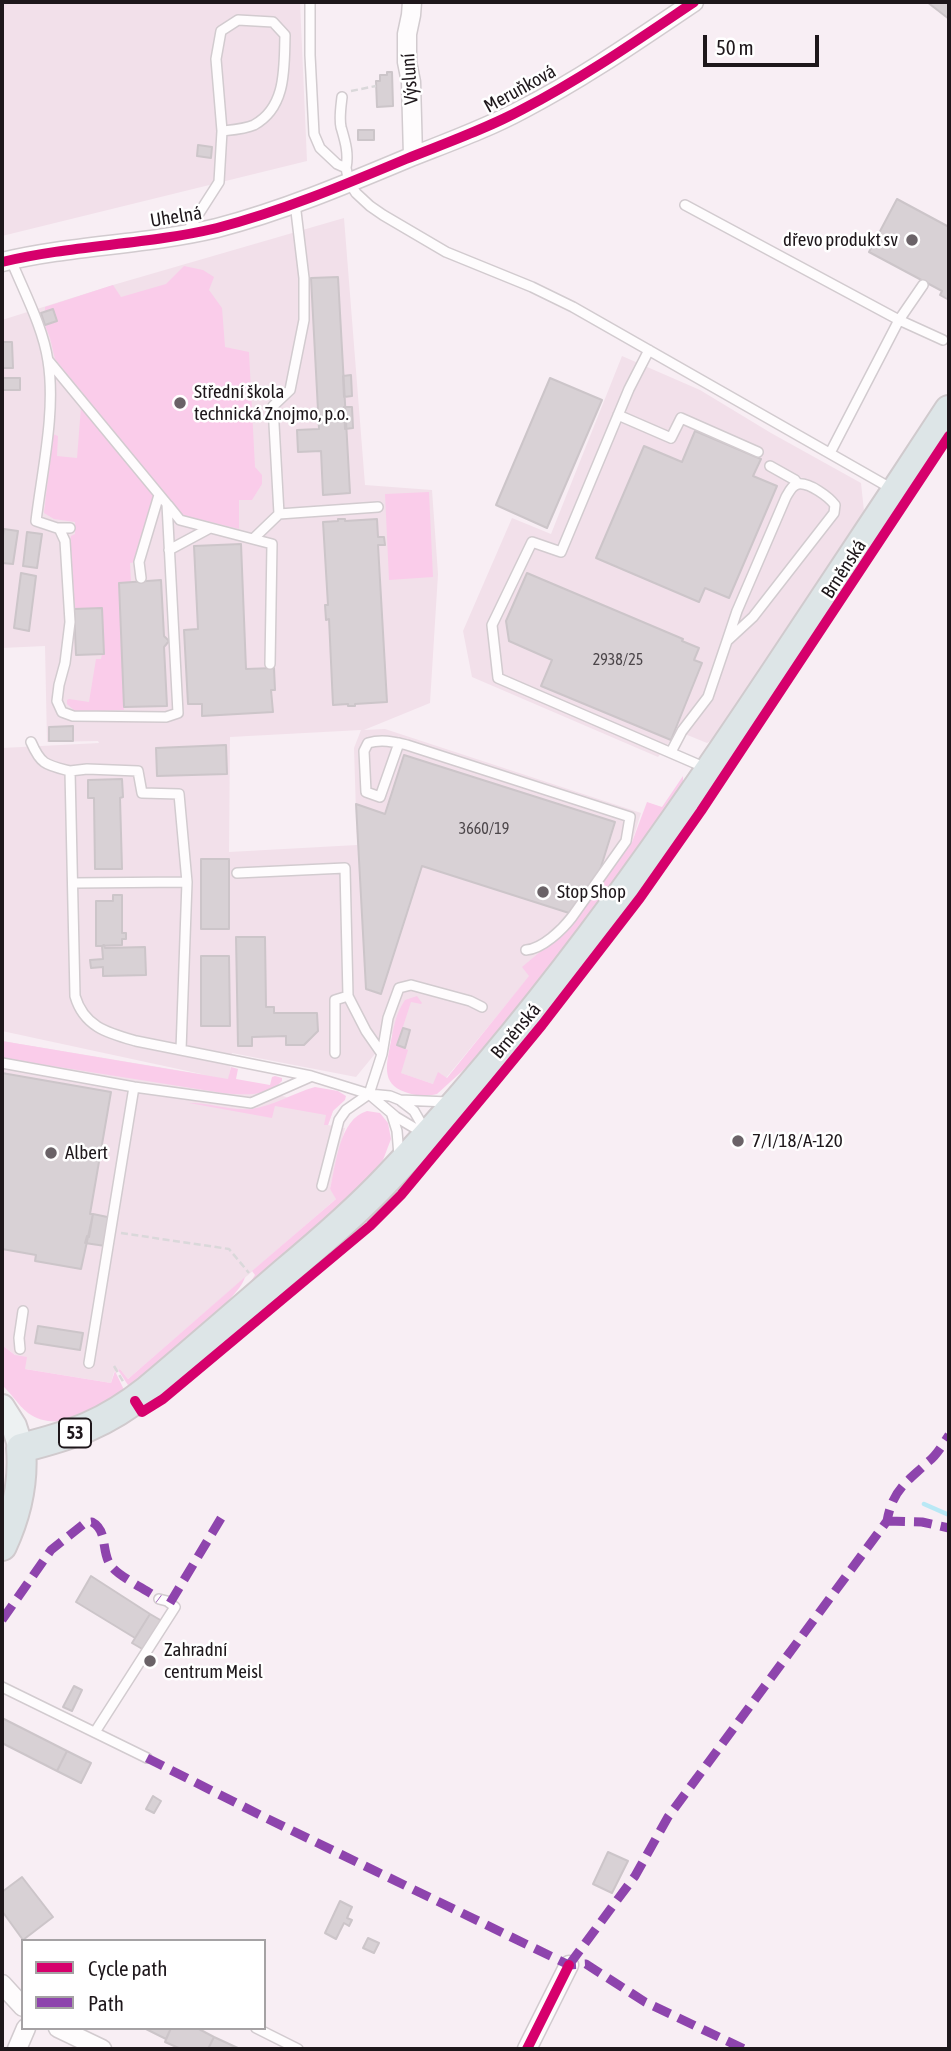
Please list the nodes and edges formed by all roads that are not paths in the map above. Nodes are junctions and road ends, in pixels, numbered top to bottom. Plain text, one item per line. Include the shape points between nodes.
1 (310, 2) edge
2 (412, 2) edge
3 (694, 2) edge
4 (668, 9) edge
5 (342, 97) road end
6 (222, 131) junction
7 (413, 156) junction
8 (347, 175) junction
9 (295, 203) junction
10 (685, 205) dead end
11 (186, 234) junction
12 (7, 261) edge
13 (923, 285) dead end
14 (899, 320) junction
15 (943, 340) dead end
16 (649, 350) junction
17 (48, 360) junction
18 (949, 410) edge
19 (618, 415) junction
20 (758, 452) dead end
21 (830, 453) junction
22 (770, 466) dead end
23 (798, 484) junction
24 (895, 491) junction
25 (159, 495) junction
26 (167, 504) junction
27 (378, 507) dead end
28 (279, 514) junction
29 (60, 528) junction
30 (70, 528) dead end
31 (210, 528) junction
32 (253, 539) junction
33 (169, 550) junction
34 (141, 578) dead end
35 (727, 641) junction
36 (270, 664) dead end
37 (31, 742) dead end
38 (399, 743) junction
39 (671, 752) junction
40 (711, 770) junction
41 (70, 771) junction
42 (237, 873) dead end
43 (187, 882) junction
44 (74, 883) junction
45 (526, 950) dead end
46 (348, 996) junction
47 (482, 1007) dead end
48 (181, 1050) junction
49 (335, 1053) dead end
50 (382, 1054) junction
51 (2, 1063) edge
52 (311, 1076) junction
53 (134, 1087) junction
54 (369, 1094) junction
55 (400, 1100) junction
56 (456, 1102) junction
57 (392, 1114) junction
58 (427, 1135) junction
59 (400, 1166) junction
60 (322, 1186) dead end
61 (23, 1311) dead end
62 (20, 1349) dead end
63 (89, 1363) dead end
64 (2, 1407) edge
65 (21, 1448) junction
66 (2, 1546) edge
67 (159, 1599) dead end
68 (2, 1687) edge
69 (95, 1732) junction
70 (148, 1758) dead end
71 (569, 1965) dead end
72 (2, 1984) edge
73 (21, 2005) edge
74 (25, 2030) edge
75 (62, 2030) edge
76 (260, 2030) edge
77 (17, 2049) edge
78 (102, 2049) edge
79 (298, 2049) edge
80 (527, 2049) edge

1 - 8 lane via 314,134 320,148
2 - 7 street, Výsluní via 407,62
3 - 4 street, Meruňková
4 - 7 street, Meruňková via 524,109
5 - 8 lane
6 - 6 lane via 253,125 272,110 284,79 285,35 273,22 238,20 221,31 216,59
6 - 11 lane via 219,182
7 - 8 street, Meruňková
8 - 9 street, Uhelná
8 - 16 lane via 370,206 433,245 554,298
9 - 11 street, Uhelná
9 - 28 lane via 304,320 290,390 273,406
10 - 14 lane
11 - 12 street, Uhelná
12 - 17 lane
13 - 14 lane
14 - 15 lane
14 - 21 lane
16 - 19 lane
16 - 21 lane
17 - 25 lane
17 - 29 lane via 49,410 35,525
18 - 24 main road, Brněnská / 53
19 - 20 lane via 671,438 681,418
19 - 39 lane via 561,552 532,542 492,625 498,678
21 - 24 lane
22 - 23 lane
23 - 35 lane via 786,497
23 - 35 lane via 828,496 835,505 834,513 753,617
24 - 40 main road, Brněnská / 53
25 - 26 lane
25 - 34 lane via 139,562
26 - 31 lane via 180,520
26 - 33 lane
27 - 28 lane
28 - 32 lane
29 - 30 lane
29 - 33 lane via 65,541 70,622 57,701 62,712 73,716 166,717 178,713
31 - 32 lane
31 - 33 lane
32 - 36 lane via 272,544
35 - 39 lane via 708,697
37 - 41 lane via 38,758
38 - 38 lane via 380,797 366,792 364,751 368,743
38 - 45 lane via 630,817 626,841 565,927
39 - 40 lane
40 - 56 main road, Brněnská / 53 via 584,947
41 - 43 lane via 138,771 142,793 179,794
41 - 44 lane
42 - 46 lane via 345,868
43 - 44 lane
43 - 48 lane
44 - 48 lane via 75,996 79,1008 92,1024 109,1033
46 - 49 lane via 335,1000
46 - 50 lane
47 - 50 lane via 411,985 399,988
48 - 52 lane
50 - 54 lane
51 - 53 lane
52 - 53 lane via 251,1103
52 - 54 lane
53 - 63 lane
54 - 55 lane
54 - 57 lane
54 - 60 lane via 340,1120
55 - 56 lane
55 - 58 lane via 414,1111
56 - 58 main road, Brněnská / 53
57 - 58 lane
57 - 59 lane
58 - 59 main road, Brněnská / 53
59 - 65 main road, Brněnská / 53 via 314,1248 135,1401 73,1434
61 - 62 lane
64 - 65 main road
65 - 66 main road via 19,1503
67 - 69 lane via 175,1607
68 - 69 lane
69 - 70 lane
71 - 80 street
72 - 73 street
74 - 77 street
75 - 78 street
76 - 79 lane

